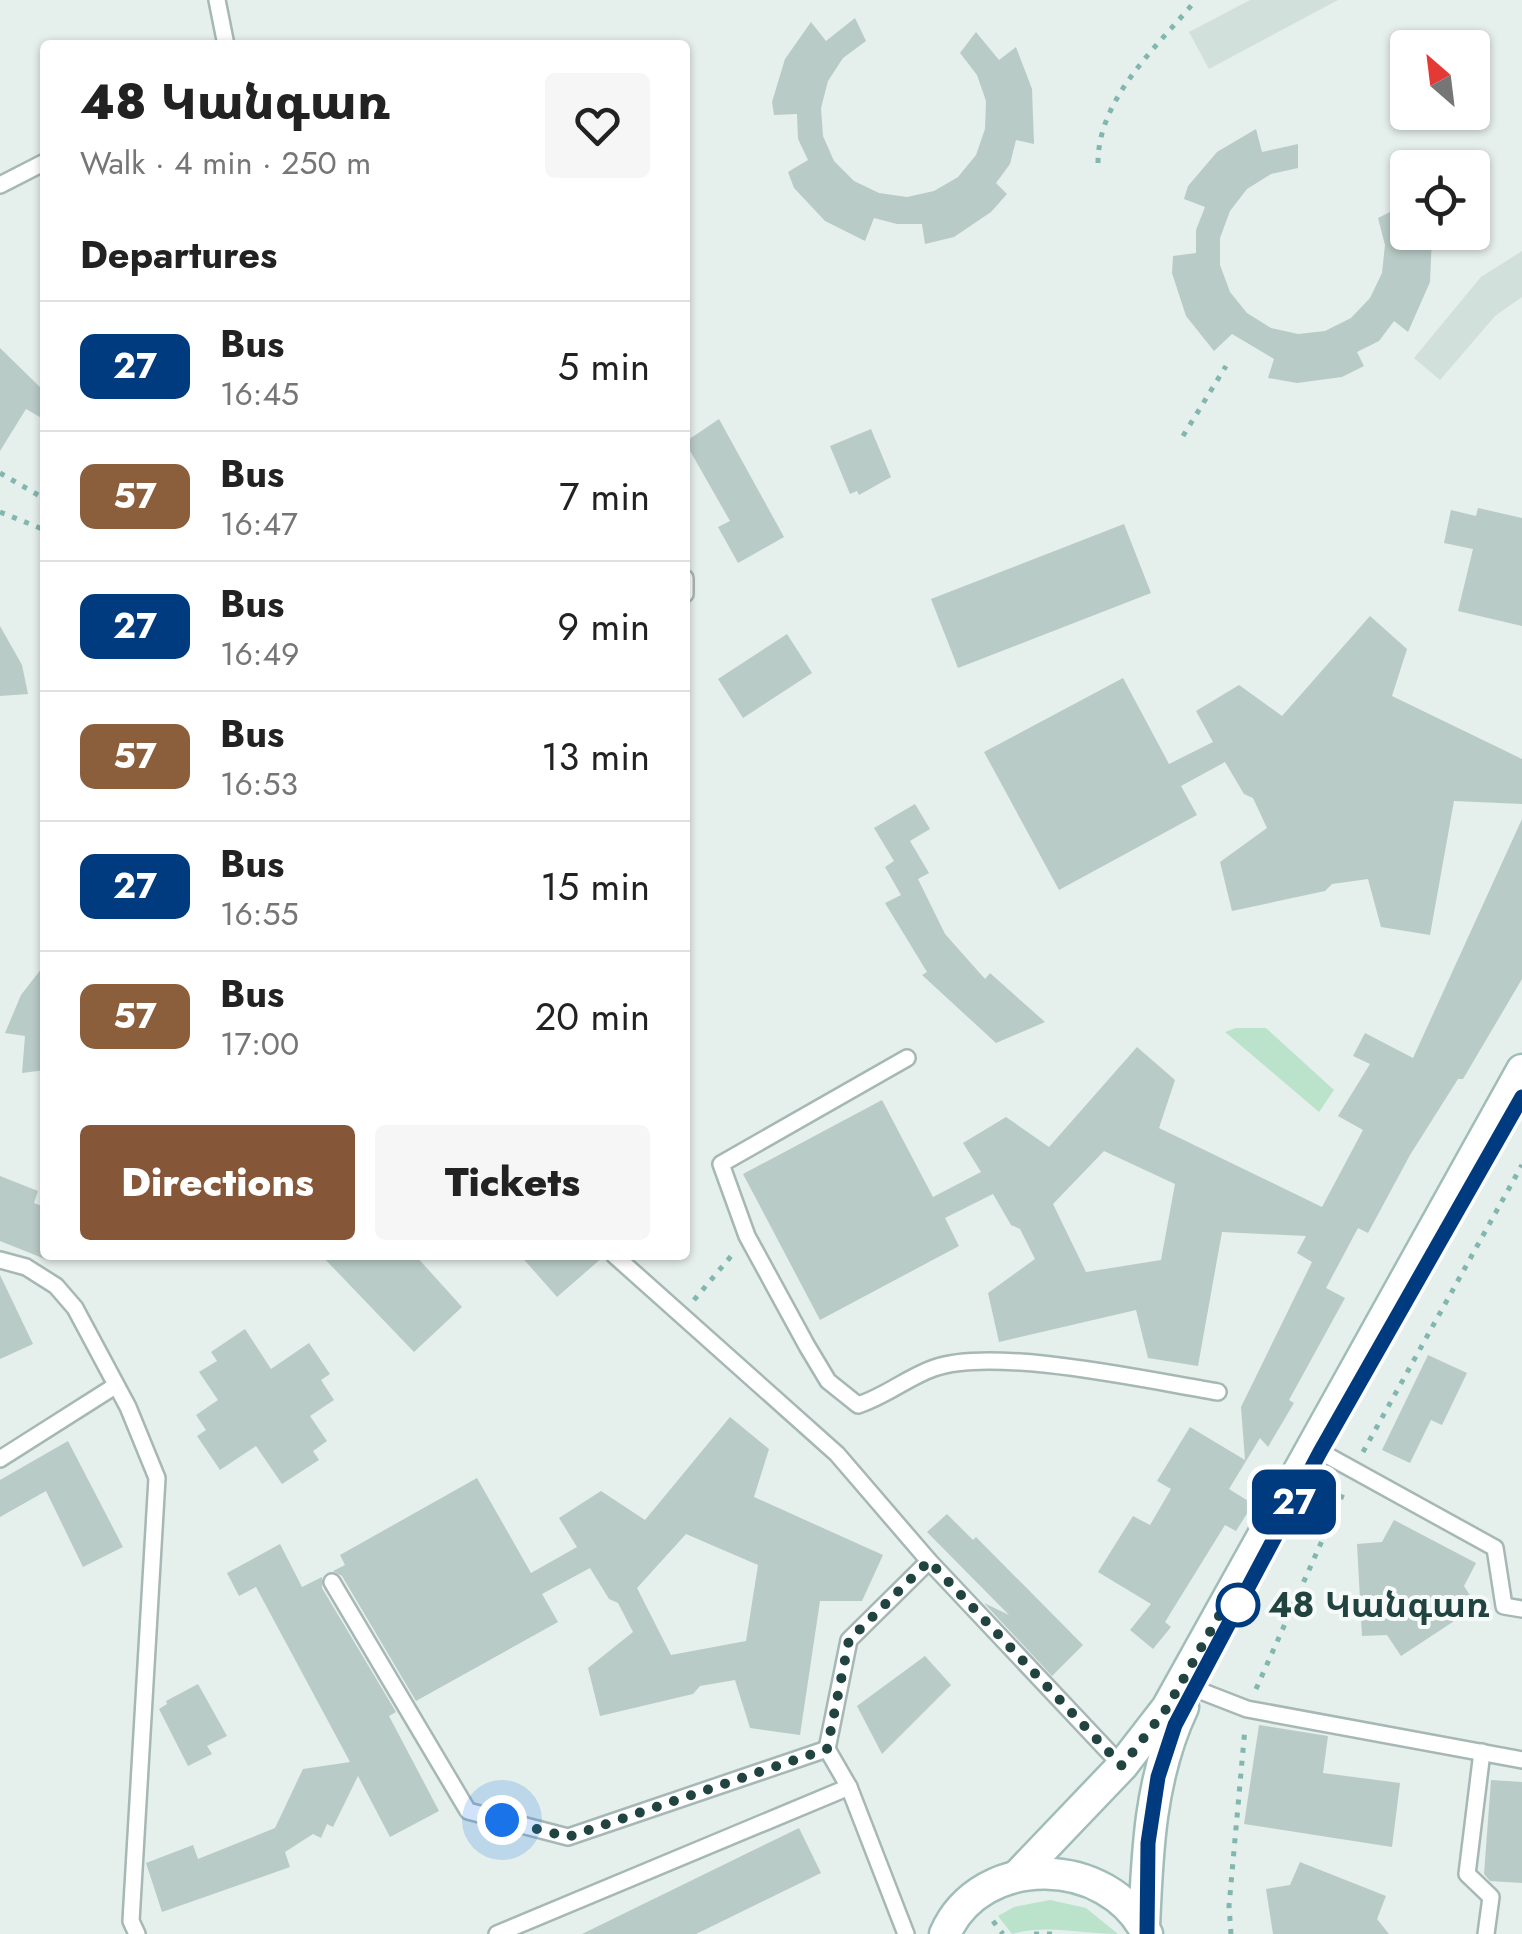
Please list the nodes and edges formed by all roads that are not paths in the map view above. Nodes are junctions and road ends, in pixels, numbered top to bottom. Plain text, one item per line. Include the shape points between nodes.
1 (217, 0) edge
2 (225, 40) edge
3 (40, 165) edge
4 (0, 185) edge
5 (906, 1058) dead end
6 (1522, 1070) edge
7 (1522, 1097) edge
8 (0, 1260) edge
9 (620, 1260) edge
10 (115, 1386) junction
11 (1218, 1392) dead end
12 (1320, 1452) junction
13 (0, 1459) edge
14 (929, 1561) junction
15 (332, 1582) dead end
16 (1522, 1609) edge
17 (1192, 1688) junction
18 (827, 1749) junction
19 (1482, 1752) junction
20 (1522, 1760) edge
21 (1122, 1766) junction
22 (849, 1788) junction
23 (1016, 1876) junction
24 (944, 1931) edge
25 (1145, 1931) edge
26 (137, 1934) edge
27 (497, 1934) edge
28 (906, 1934) edge
29 (1486, 1934) edge

1 - 2 lane
3 - 4 lane
5 - 11 lane via 721,1164 748,1236 828,1382 858,1405 934,1368 986,1358
6 - 21 street via 1184,1680
7 - 12 street
8 - 10 lane via 56,1286 75,1308
9 - 14 lane via 837,1454
10 - 13 lane
10 - 26 lane via 157,1478 132,1922
12 - 16 lane via 1495,1548 1504,1606
12 - 17 street
14 - 18 lane via 849,1640
14 - 21 lane
15 - 18 lane via 468,1811 568,1837
17 - 19 lane via 1247,1709
17 - 25 street via 1158,1777
18 - 22 lane
19 - 20 lane
19 - 29 lane via 1467,1874 1491,1897
21 - 23 street
22 - 27 lane
22 - 28 lane
23 - 24 street via 974,1896
23 - 25 street via 1053,1872 1089,1880 1120,1899

